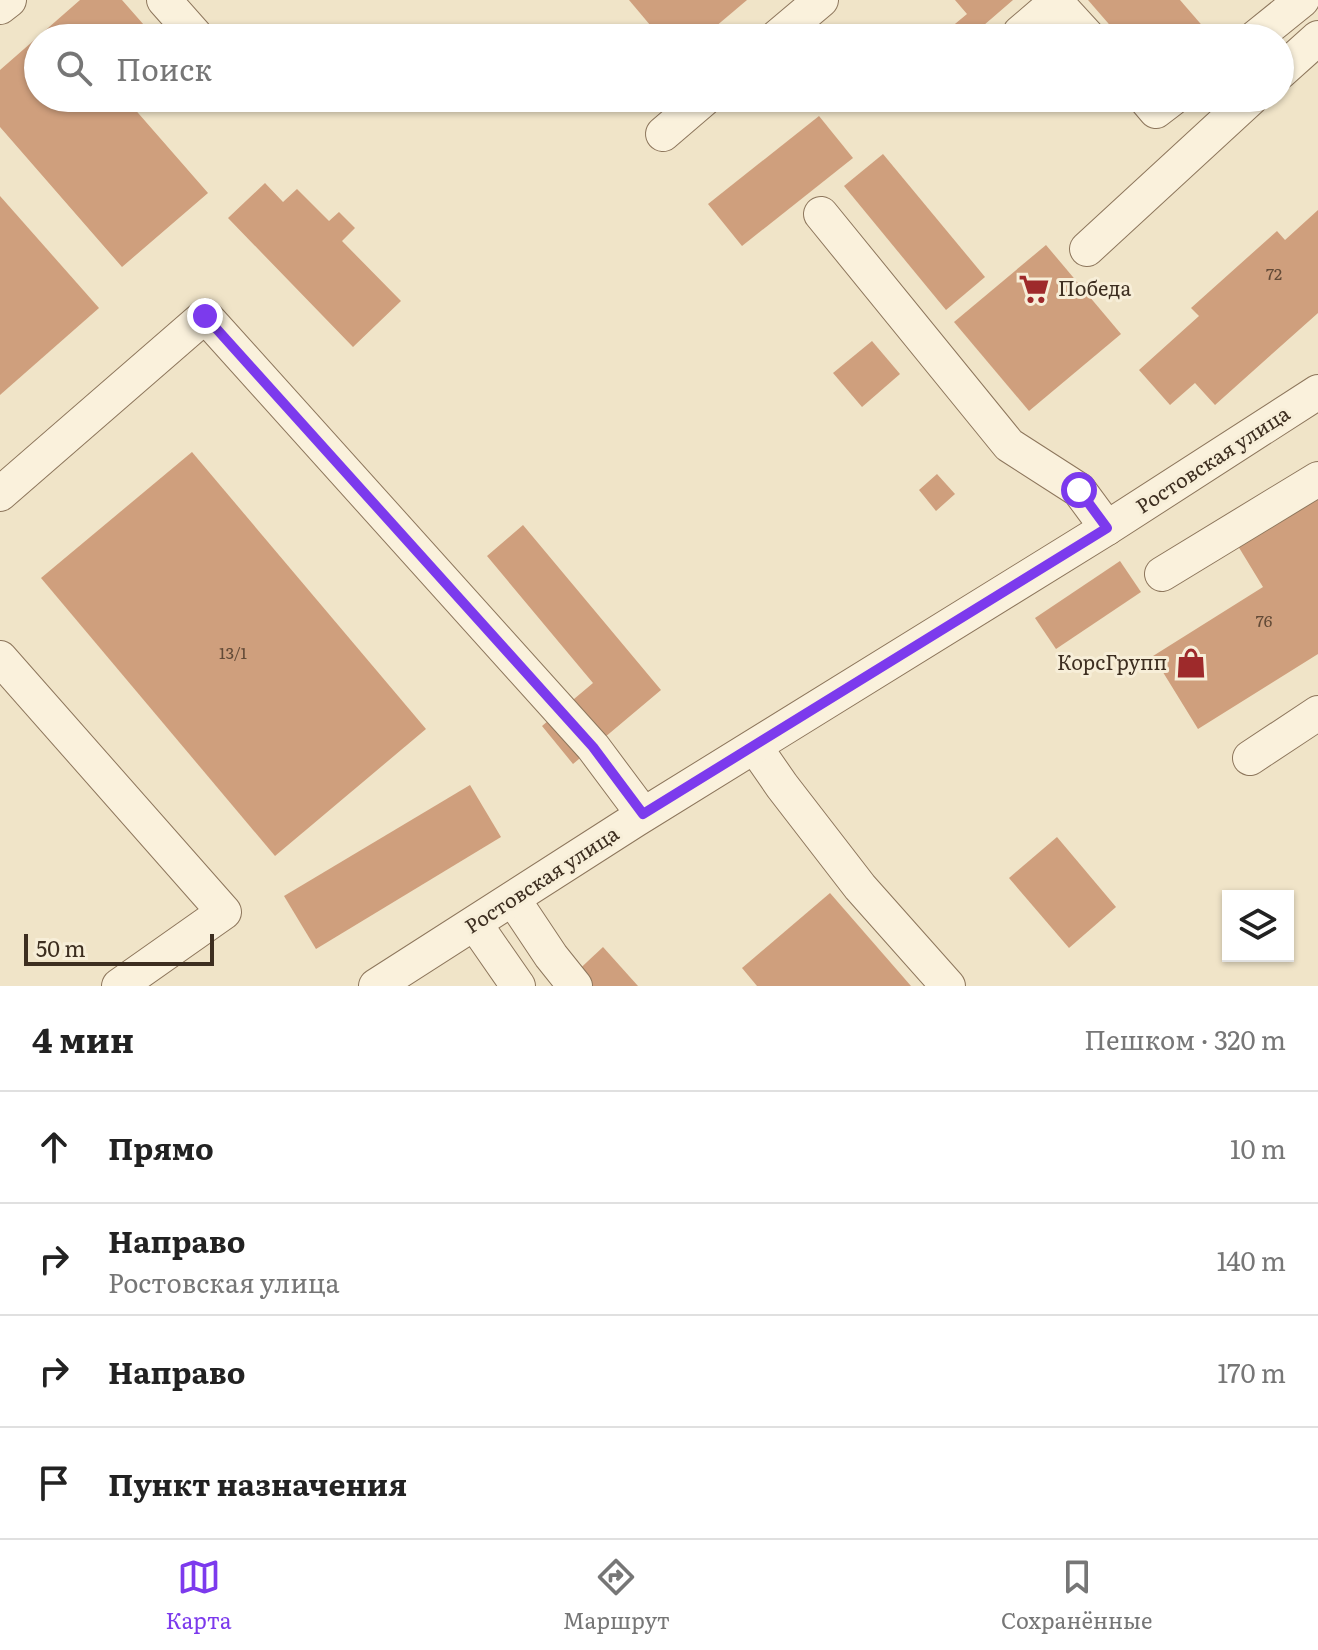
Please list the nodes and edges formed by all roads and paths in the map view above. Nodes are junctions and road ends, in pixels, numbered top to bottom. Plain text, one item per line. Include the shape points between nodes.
1 (9, 0) edge
2 (164, 0) edge
3 (821, 0) edge
4 (1302, 0) edge
5 (0, 7) edge
6 (185, 24) edge
7 (793, 24) edge
8 (1030, 24) edge
9 (1076, 24) edge
10 (1272, 24) edge
11 (1318, 38) edge
12 (1294, 59) edge
13 (689, 112) edge
14 (1236, 112) edge
15 (663, 134) dead end
16 (821, 214) dead end
17 (1087, 249) dead end
18 (1318, 392) edge
19 (1318, 479) edge
20 (0, 494) edge
21 (1107, 528) junction
22 (1162, 574) dead end
23 (0, 658) edge
24 (1318, 713) edge
25 (755, 747) junction
26 (1250, 758) dead end
27 (643, 814) junction
28 (513, 899) junction
29 (475, 924) junction
30 (119, 986) edge
31 (376, 986) edge
32 (518, 986) edge
33 (575, 986) edge
34 (948, 986) edge

1 - 5 street
2 - 6 street
3 - 7 street
4 - 10 street
8 - 9 street via 1056,2
11 - 12 street
13 - 15 street
14 - 17 street
16 - 21 street via 1009,445 1079,490
18 - 21 street, Ростовская улица
19 - 22 street
20 - 27 street via 205,316 593,747
21 - 25 street, Ростовская улица
23 - 30 street via 224,912
24 - 26 street
25 - 27 street, Ростовская улица
25 - 34 street via 860,887
27 - 28 street, Ростовская улица
28 - 29 street, Ростовская улица
28 - 33 street
29 - 31 street, Ростовская улица
29 - 32 street

